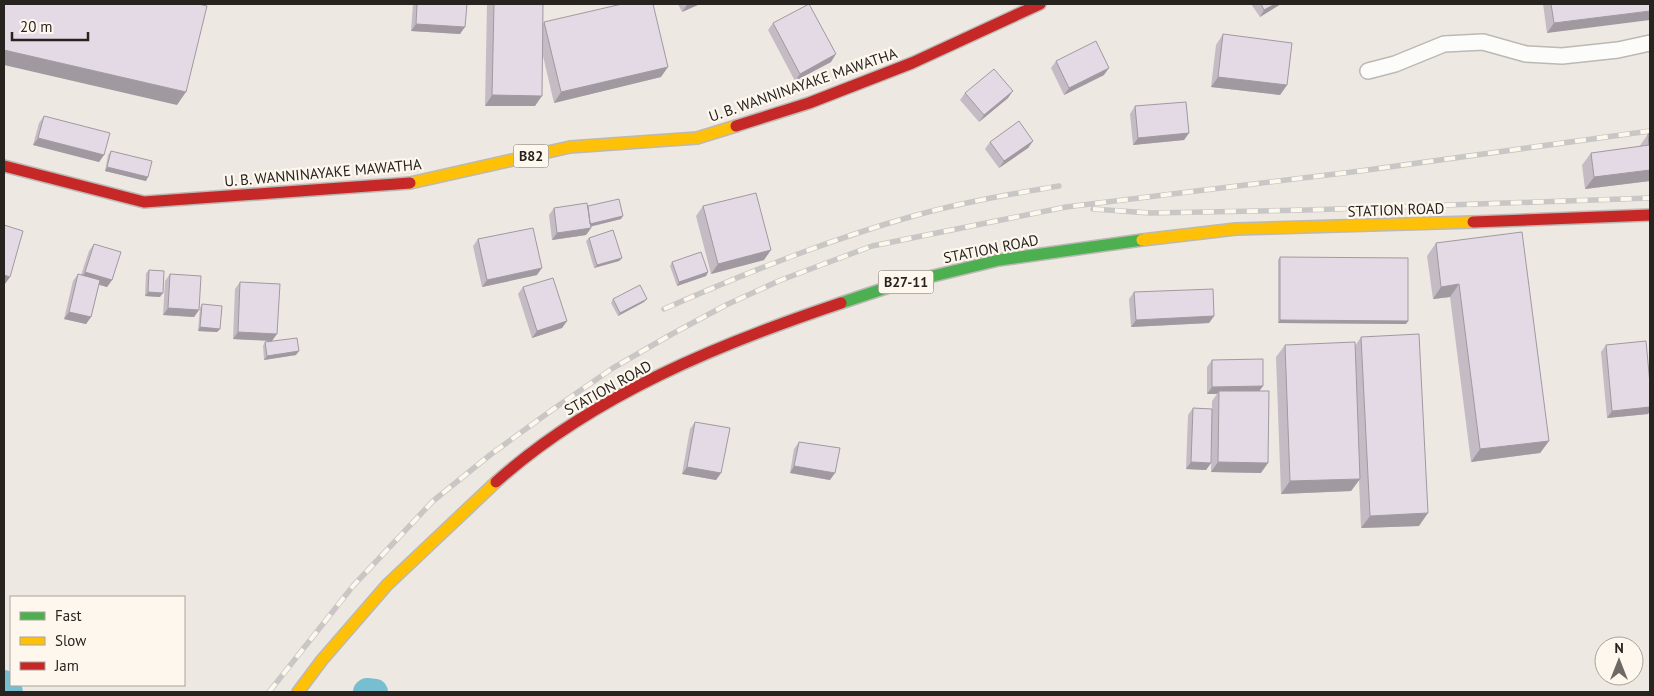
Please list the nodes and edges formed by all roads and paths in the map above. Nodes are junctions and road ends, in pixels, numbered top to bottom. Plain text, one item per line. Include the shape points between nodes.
1 (1040, 4) edge
2 (1650, 43) edge
3 (1368, 71) dead end
4 (4, 166) edge
5 (1650, 215) edge
6 (298, 692) edge

1 - 4 main road, U. B. WANNINAYAKE MAWATHA / B82 via 903,66 698,138 570,147 415,183 144,202
2 - 3 lane via 1562,56 1526,54 1483,42 1444,44 1396,64
5 - 6 main road, STATION ROAD / B27-11 via 1236,230 1104,244 999,260 892,286 811,313 716,348 629,391 577,421 516,464 387,585

